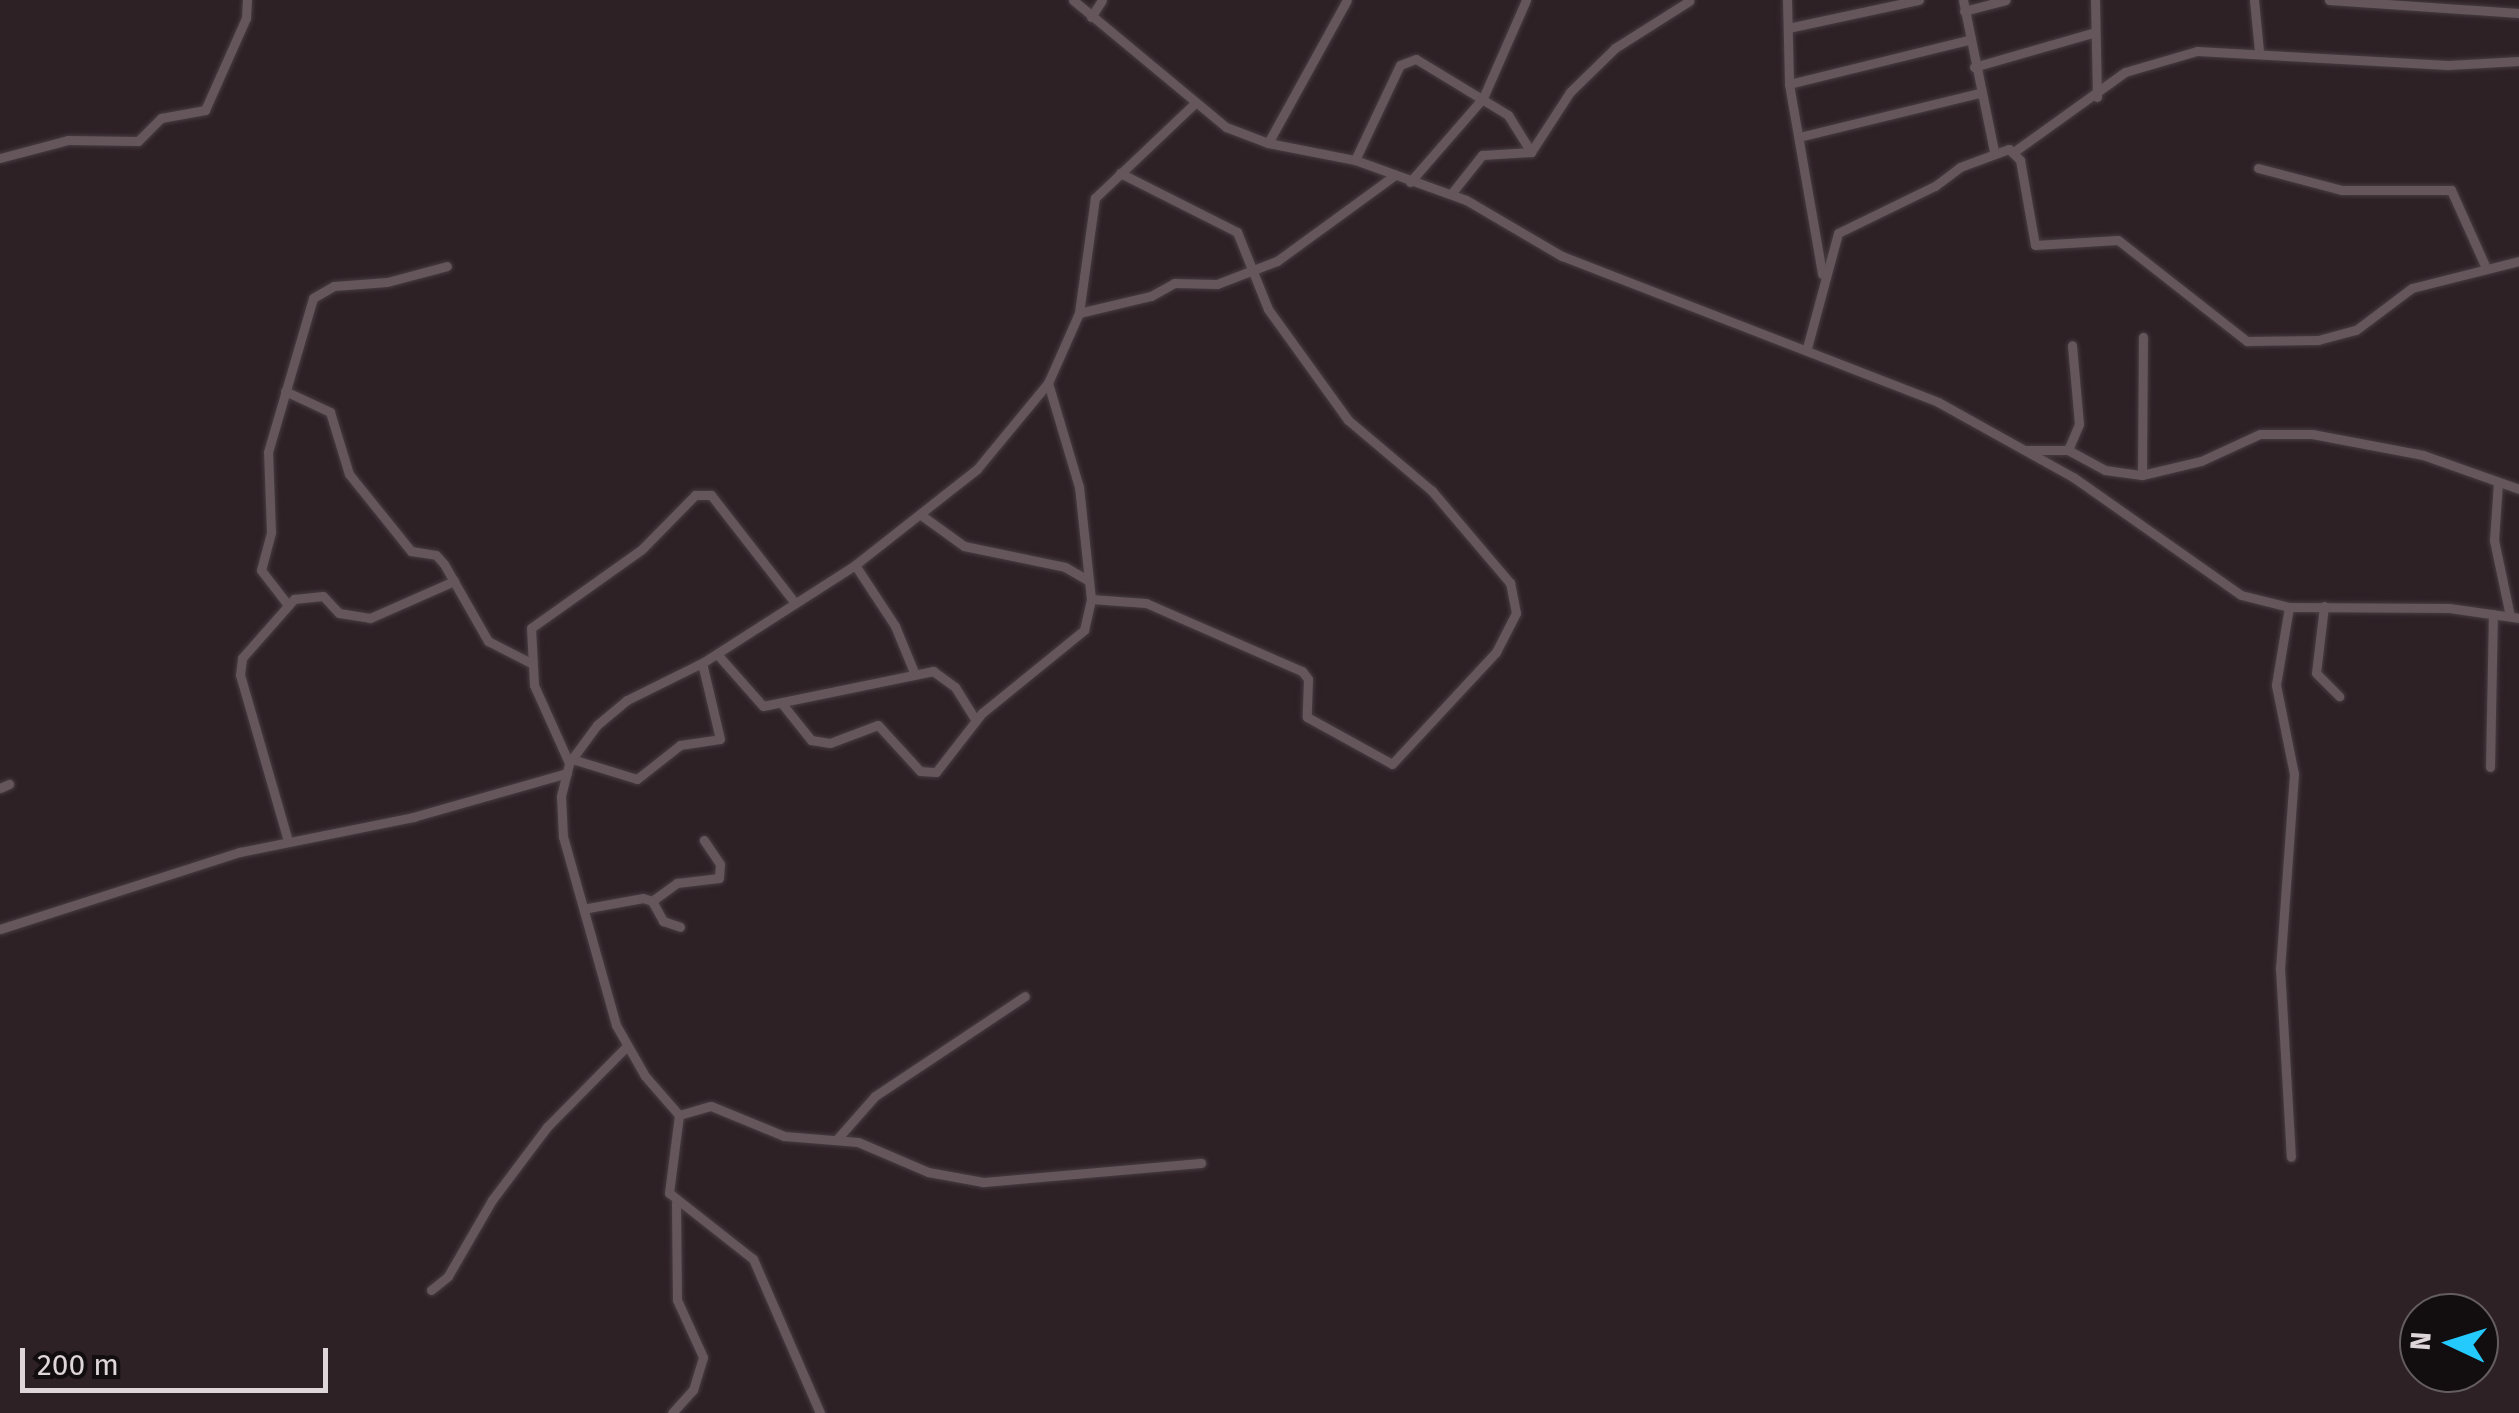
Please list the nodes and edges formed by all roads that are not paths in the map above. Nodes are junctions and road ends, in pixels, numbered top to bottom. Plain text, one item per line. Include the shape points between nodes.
1 (247, 0) edge
2 (1073, 0) edge
3 (1102, 0) edge
4 (1347, 0) edge
5 (1526, 0) edge
6 (1689, 0) edge
7 (1787, 0) edge
8 (1919, 0) edge
9 (2006, 0) edge
10 (2094, 0) edge
11 (2254, 0) edge
12 (2329, 0) edge
13 (1963, 5) edge
14 (2519, 13) edge
15 (1090, 17) junction
16 (1788, 28) junction
17 (2095, 32) junction
18 (1968, 40) junction
19 (2260, 51) junction
20 (2519, 60) edge
21 (1974, 67) junction
22 (1789, 84) junction
23 (1980, 93) junction
24 (1483, 98) junction
25 (2097, 98) junction
26 (1194, 104) junction
27 (1799, 137) junction
28 (1268, 143) junction
29 (1994, 151) junction
30 (2015, 151) junction
31 (1531, 152) junction
32 (0, 158) edge
33 (1356, 160) junction
34 (2258, 168) dead end
35 (1120, 172) junction
36 (1396, 175) junction
37 (1410, 182) junction
38 (1450, 194) junction
39 (2519, 261) edge
40 (447, 266) dead end
41 (2486, 268) junction
42 (1250, 270) junction
43 (1822, 278) junction
44 (1079, 314) junction
45 (2143, 338) dead end
46 (2072, 345) dead end
47 (1807, 348) junction
48 (1048, 383) junction
49 (286, 391) junction
50 (2024, 450) junction
51 (2068, 450) junction
52 (2142, 475) junction
53 (2498, 482) junction
54 (2519, 488) edge
55 (921, 515) junction
56 (854, 565) junction
57 (454, 581) junction
58 (1089, 581) junction
59 (792, 600) junction
60 (1091, 600) junction
61 (288, 605) junction
62 (2324, 606) junction
63 (2288, 608) junction
64 (2493, 614) junction
65 (2515, 617) edge
66 (717, 654) junction
67 (529, 662) junction
68 (702, 663) junction
69 (914, 672) junction
70 (2339, 696) dead end
71 (783, 705) junction
72 (976, 720) junction
73 (570, 765) junction
74 (2490, 767) dead end
75 (704, 840) dead end
76 (288, 841) junction
77 (652, 901) junction
78 (588, 908) junction
79 (680, 927) dead end
80 (0, 929) edge
81 (1025, 996) dead end
82 (626, 1047) junction
83 (679, 1115) junction
84 (837, 1139) junction
85 (2291, 1158) dead end
86 (1201, 1163) dead end
87 (676, 1203) junction
88 (431, 1290) dead end
89 (672, 1413) edge
90 (820, 1413) edge

1 - 32 street via 246,18 205,110 156,121 138,141 68,140
2 - 15 street
3 - 15 street
4 - 28 street
5 - 24 street
6 - 31 street via 1615,48 1570,92
7 - 16 street
8 - 16 street
9 - 13 street
10 - 17 street
11 - 19 street
12 - 14 street
13 - 18 street
15 - 26 street via 1142,52
16 - 22 street
17 - 21 street
17 - 25 street
18 - 21 street
18 - 22 street
19 - 20 street via 2448,65
19 - 25 street via 2197,51 2142,62
21 - 23 street
22 - 27 street
23 - 27 street
23 - 29 street
24 - 31 street via 1508,115
24 - 33 street via 1433,63 1406,60
24 - 37 street
25 - 30 street
26 - 28 street
26 - 35 street
27 - 43 street
28 - 33 street
29 - 30 street
29 - 43 street via 1838,233
30 - 41 street via 2035,245 2118,240 2247,341 2306,341 2356,330 2412,288
31 - 38 street via 1482,155
33 - 36 street
34 - 41 street via 2342,190 2451,190
35 - 42 street via 1230,226
35 - 44 street via 1092,207
36 - 37 street
36 - 42 street via 1349,214
37 - 38 street
38 - 47 street via 1562,256
39 - 41 street
40 - 49 street via 321,289
42 - 44 street via 1217,284 1174,282 1151,296
42 - 60 street via 1268,308 1348,420 1417,476 1510,583 1513,624 1473,679 1392,764 1307,717 1308,679 1302,671 1146,603
43 - 47 street
44 - 48 street
45 - 52 street
46 - 51 street via 2079,424
47 - 50 street via 1938,402
48 - 55 street via 955,492
48 - 58 street via 1068,432
49 - 57 street via 330,412 348,474 411,552 436,555
49 - 61 street via 268,452 271,541 261,570
50 - 51 street
50 - 63 street via 2086,486 2221,586
51 - 52 street via 2105,470
52 - 53 street via 2282,432 2422,455
53 - 54 street
53 - 65 street via 2494,540
55 - 56 street
55 - 58 street via 964,546 1064,567
56 - 59 street
56 - 69 street via 895,626
57 - 61 street via 370,618 339,613 323,596
57 - 67 street via 488,642
58 - 60 street
59 - 66 street
59 - 67 street via 702,491 642,550 532,628
60 - 72 street via 1077,639
61 - 76 street via 240,665
62 - 63 street
62 - 64 street
62 - 70 street via 2316,673
63 - 85 street via 2276,685 2294,774 2280,968
64 - 65 street
64 - 74 street
66 - 68 street
66 - 71 street via 755,703
67 - 73 street via 540,709
68 - 73 street via 627,700
68 - 73 street via 720,717 720,740 680,744 637,779
69 - 71 street
69 - 72 street via 945,676
71 - 72 street via 806,736 820,741 878,725 927,773 943,767
73 - 76 street via 412,817
73 - 78 street via 563,837
75 - 77 street via 720,864 719,878 678,882
76 - 80 street
77 - 78 street via 628,898
77 - 79 street via 663,921
78 - 82 street
81 - 84 street via 875,1096
82 - 83 street
82 - 88 street via 547,1126 492,1200 448,1276
83 - 84 street via 711,1106 784,1136
83 - 87 street via 667,1175
84 - 86 street via 928,1172 1007,1184
87 - 89 street via 676,1300 703,1357 693,1390
87 - 90 street via 752,1259

